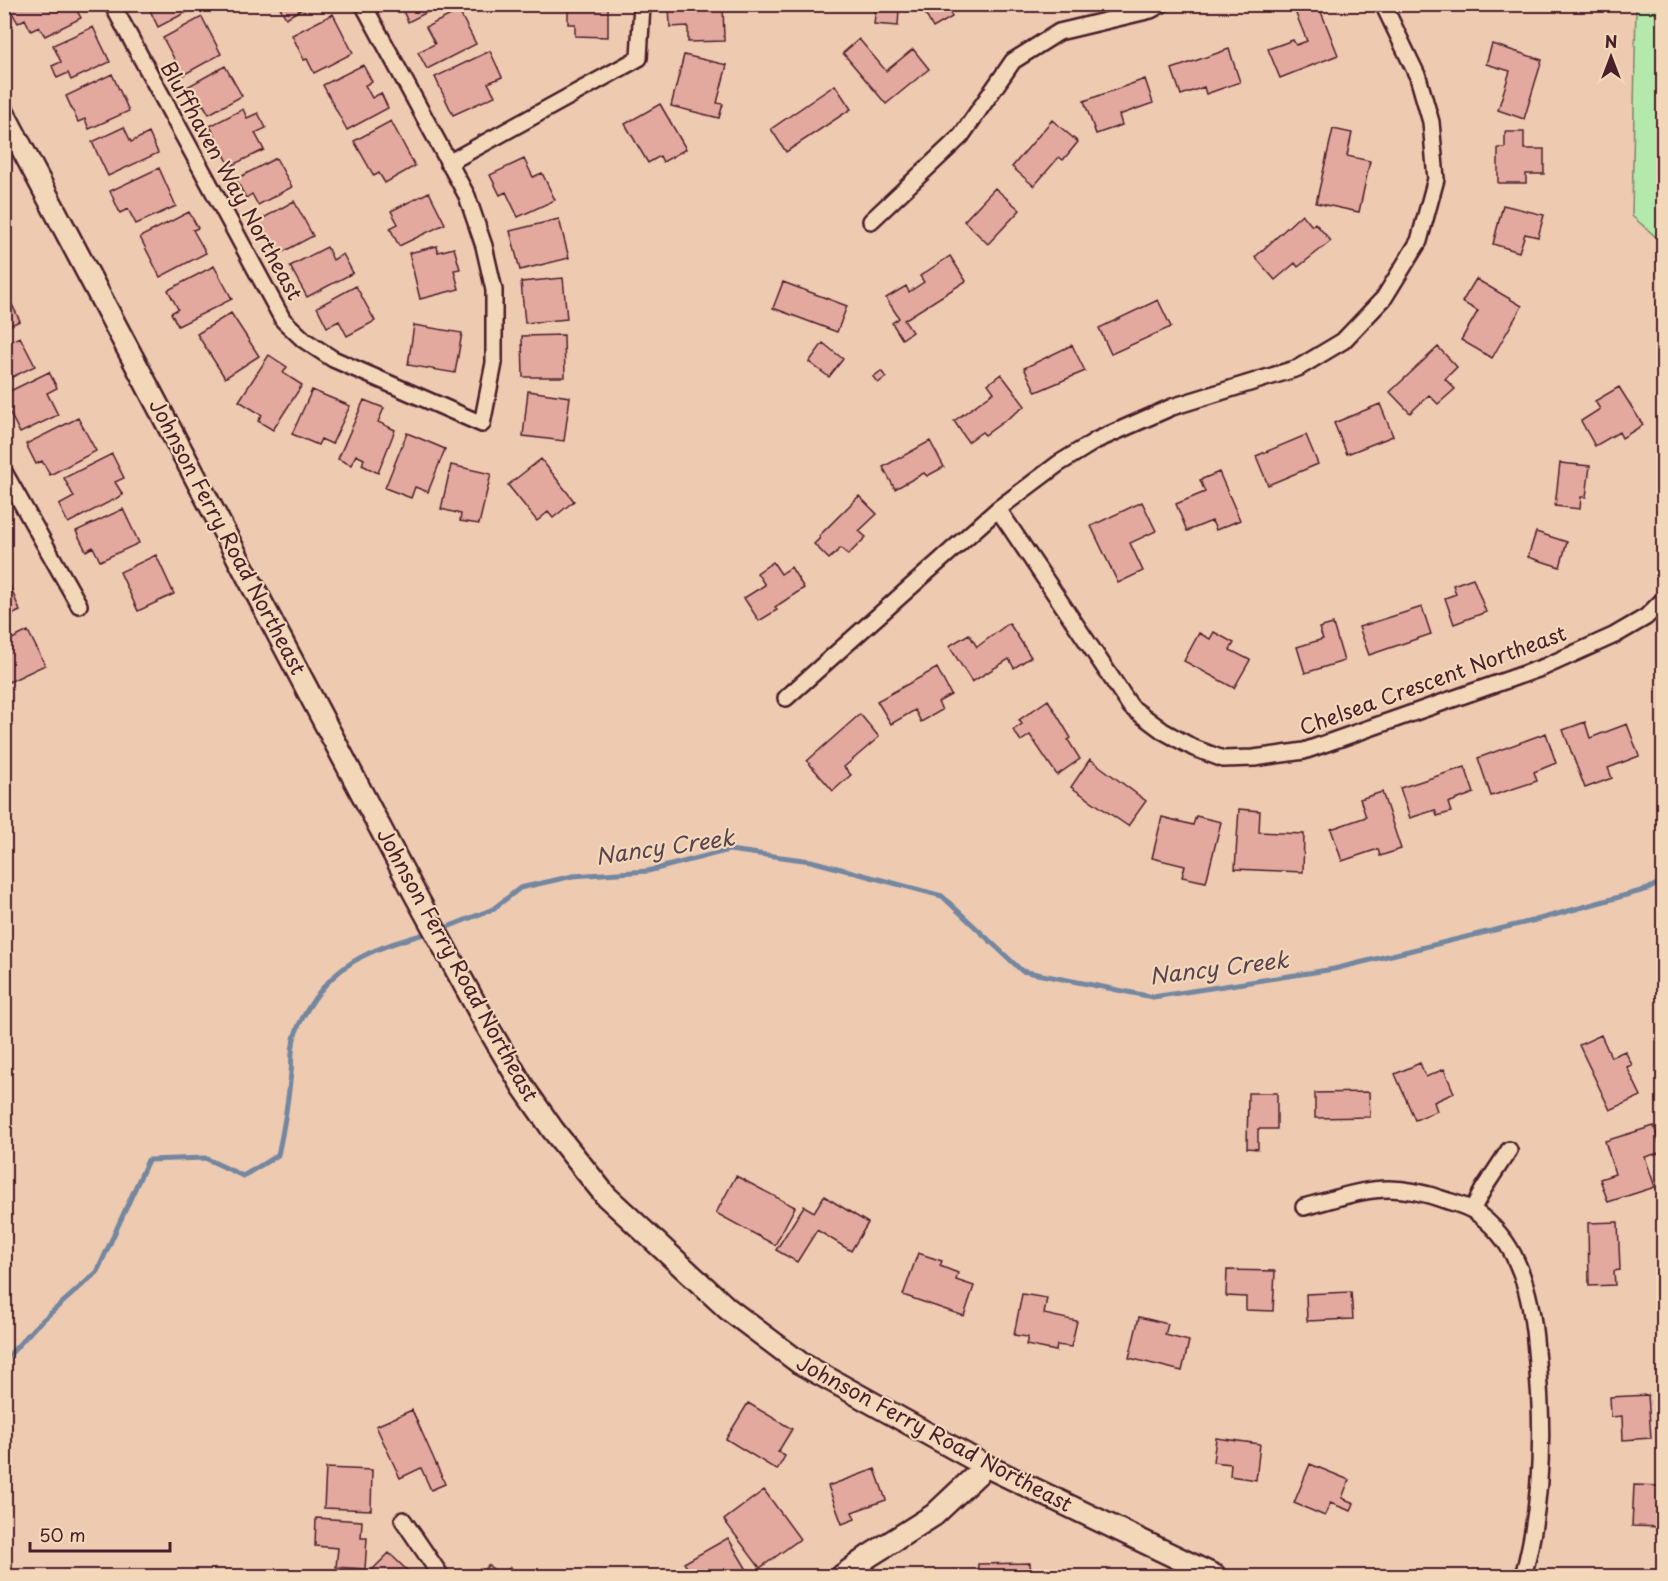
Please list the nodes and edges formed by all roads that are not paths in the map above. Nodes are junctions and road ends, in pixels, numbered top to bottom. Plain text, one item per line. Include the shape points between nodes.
1 (112, 4) edge
2 (363, 4) edge
3 (642, 4) edge
4 (1162, 4) edge
5 (1383, 4) edge
6 (4, 114) edge
7 (448, 162) junction
8 (871, 221) dead end
9 (4, 472) edge
10 (998, 509) junction
11 (1664, 598) edge
12 (79, 605) dead end
13 (786, 698) dead end
14 (1509, 1150) dead end
15 (1304, 1207) dead end
16 (1472, 1210) junction
17 (986, 1466) junction
18 (403, 1520) dead end
19 (441, 1576) edge
20 (842, 1576) edge
21 (1215, 1576) edge
22 (1522, 1576) edge

1 - 7 street, Bluffhaven Way Northeast via 283,320 333,359 482,424 494,363 494,290 467,196
2 - 7 street, Bluffhaven Way Northeast
3 - 7 street via 639,58
4 - 8 street via 1059,32 1013,61 962,136
5 - 10 street via 1418,77 1431,122 1436,179 1419,241 1384,298 1343,341 1298,368 1173,407 1097,440
6 - 17 main road, Johnson Ferry Road Northeast via 449,958 523,1087 553,1130 606,1196 728,1309 800,1363
9 - 12 street
10 - 11 street, Chelsea Crescent Northeast via 1131,707 1163,731 1223,759 1304,752 1544,667 1646,617
10 - 13 street
14 - 16 street
15 - 16 street via 1371,1189 1395,1188 1425,1193
16 - 22 street via 1490,1223 1518,1263 1535,1332 1540,1384 1540,1466 1531,1546
17 - 20 main road via 934,1515
17 - 21 main road, Johnson Ferry Road Northeast
18 - 19 street

